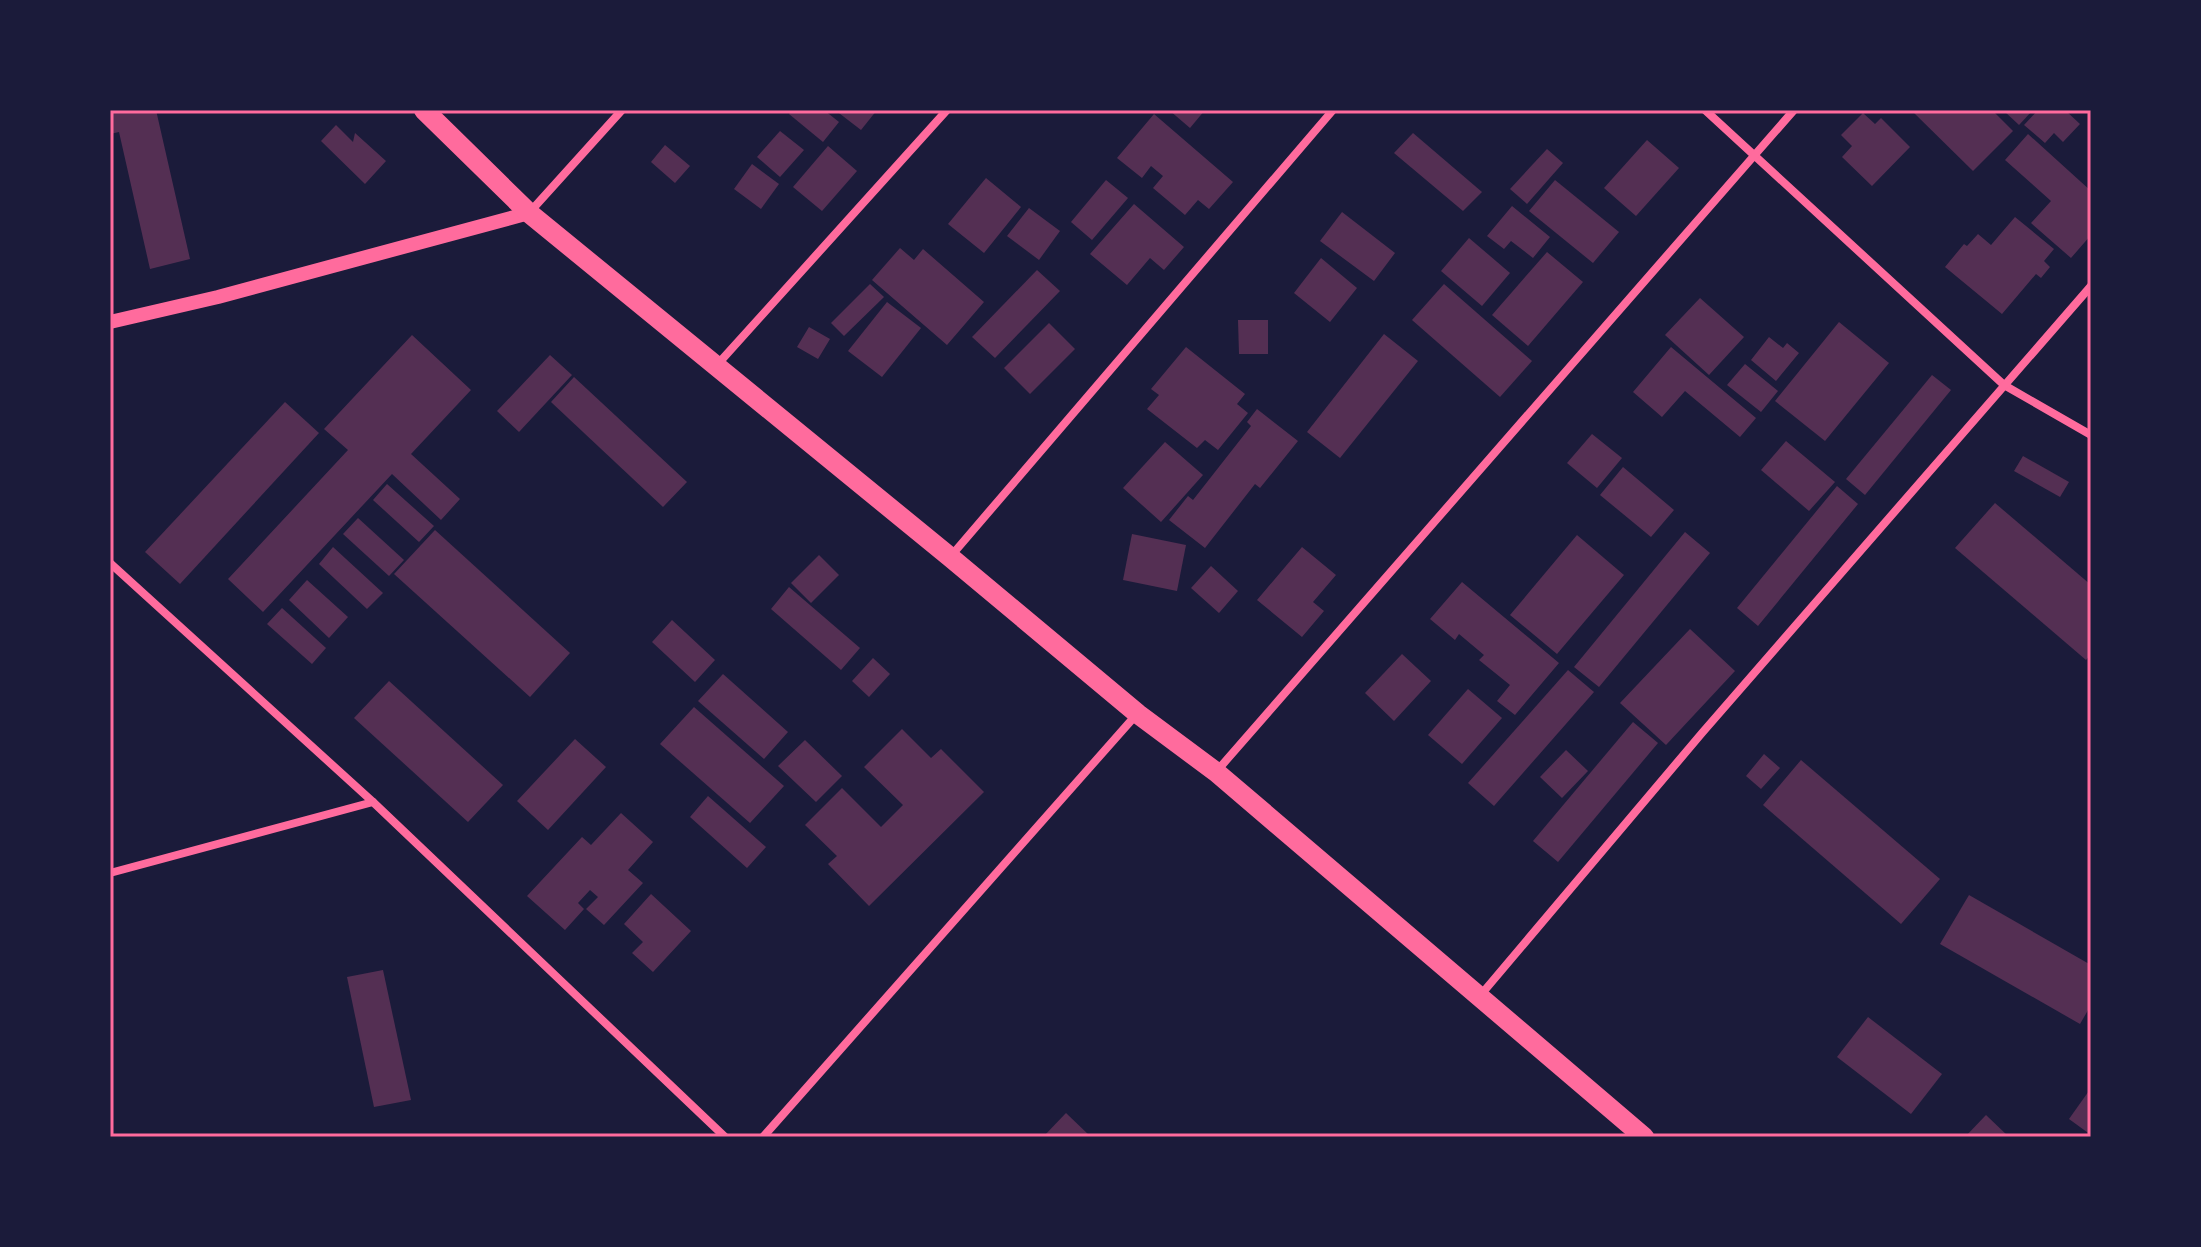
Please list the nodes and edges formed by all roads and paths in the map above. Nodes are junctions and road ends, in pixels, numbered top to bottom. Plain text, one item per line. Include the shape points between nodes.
1 (424, 110) edge
2 (622, 110) edge
3 (947, 110) edge
4 (1333, 110) edge
5 (1705, 110) edge
6 (1794, 110) edge
7 (1756, 156) junction
8 (529, 213) junction
9 (2091, 286) edge
10 (110, 322) edge
11 (716, 365) junction
12 (2004, 385) junction
13 (2091, 435) edge
14 (950, 557) junction
15 (110, 563) edge
16 (1138, 714) junction
17 (1216, 772) junction
18 (373, 802) junction
19 (110, 873) edge
20 (1479, 997) junction
21 (725, 1137) edge
22 (763, 1137) edge
23 (1644, 1137) edge

1 - 8 main road
2 - 8 street
3 - 11 street
4 - 14 street
5 - 7 street
6 - 7 street
7 - 12 street
7 - 17 street
8 - 10 street
8 - 11 main road
9 - 12 street
11 - 14 main road
12 - 13 street
12 - 20 street
14 - 16 main road
15 - 18 street
16 - 17 main road
16 - 22 street
17 - 20 main road
18 - 19 street
18 - 21 street
20 - 23 main road

